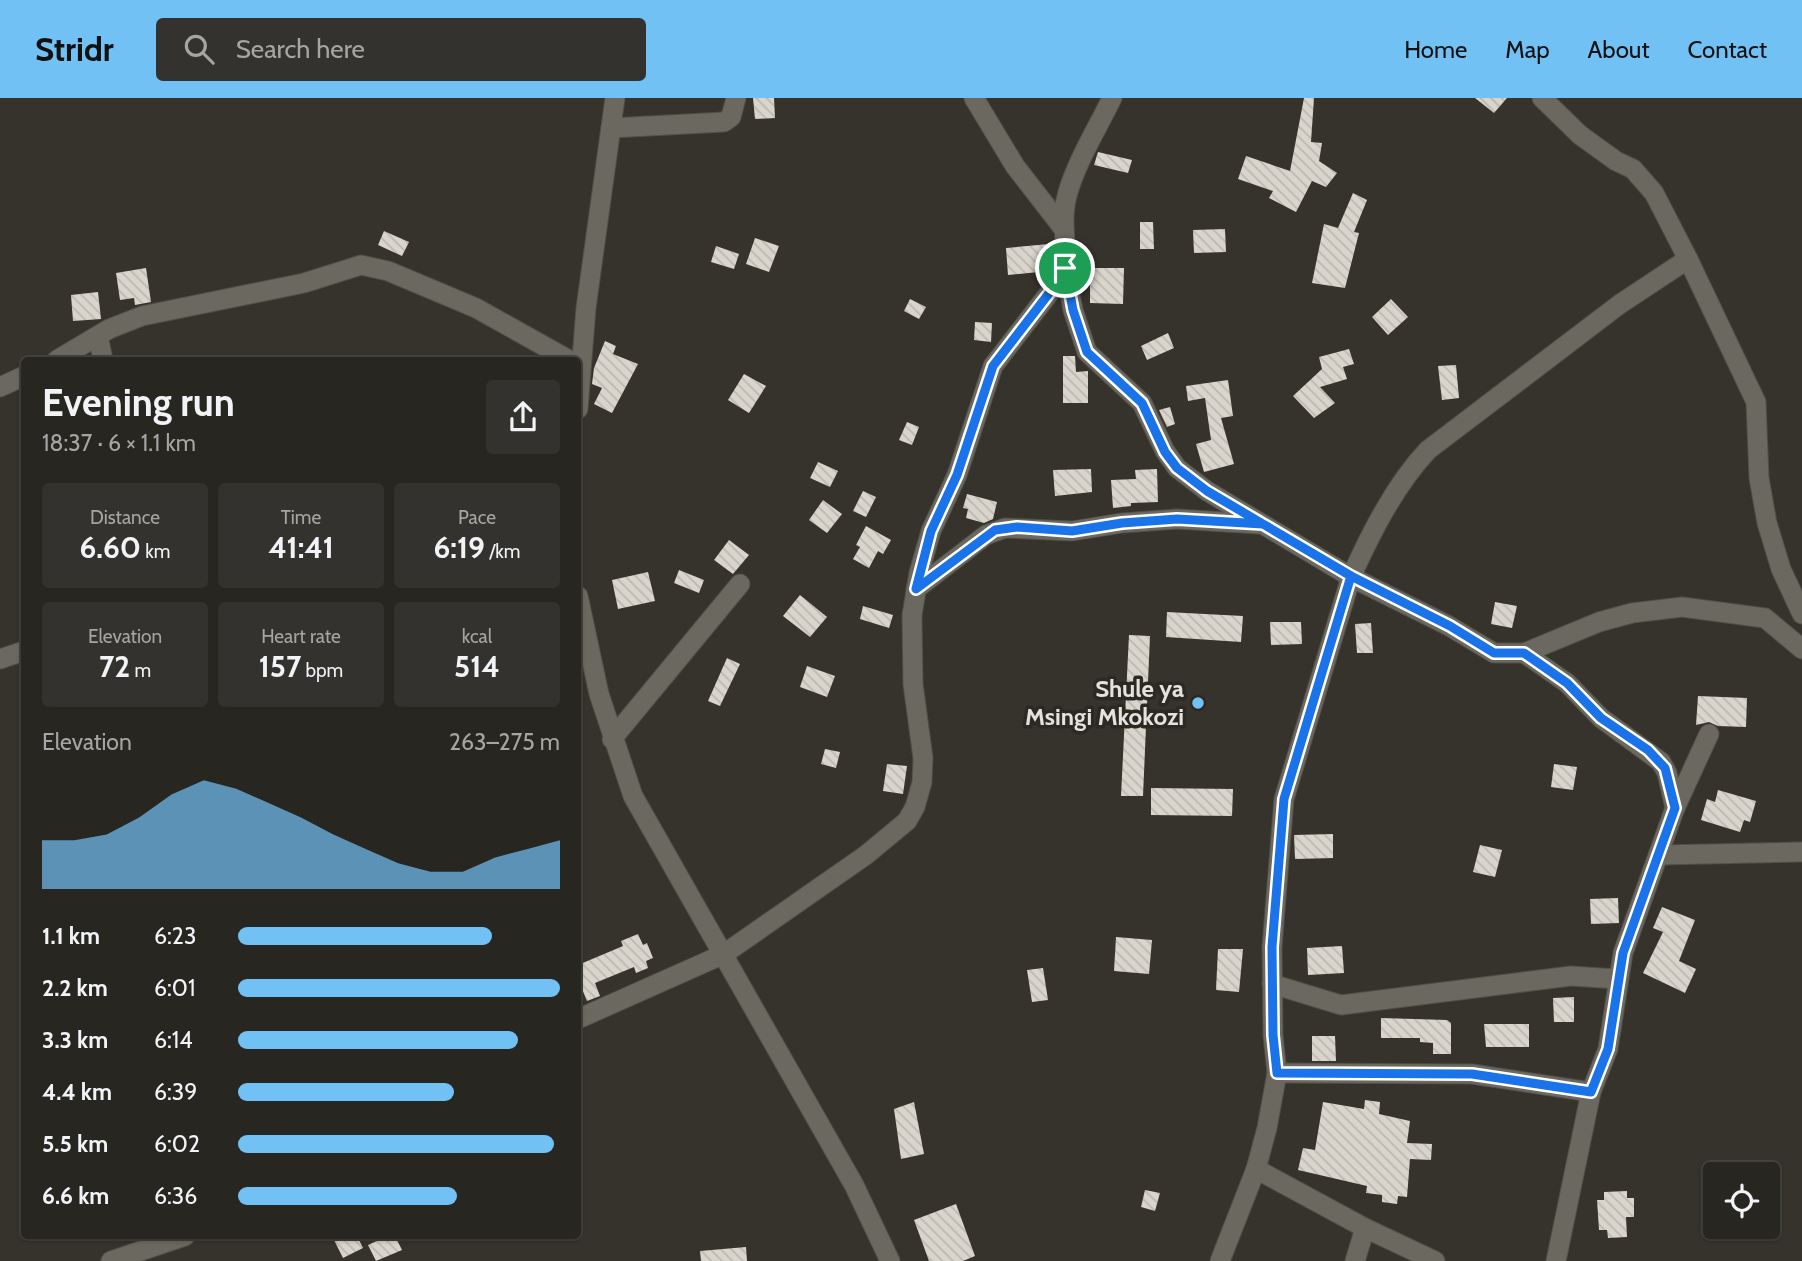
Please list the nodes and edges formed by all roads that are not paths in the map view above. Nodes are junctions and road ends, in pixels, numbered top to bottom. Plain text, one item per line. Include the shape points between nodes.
1 (615, 98) edge
2 (736, 98) edge
3 (974, 98) edge
4 (1112, 98) edge
5 (1542, 98) edge
6 (611, 128) junction
7 (1063, 228) junction
8 (1688, 259) junction
9 (1065, 268) junction
10 (98, 336) junction
11 (62, 357) edge
12 (102, 357) edge
13 (563, 357) edge
14 (576, 357) edge
15 (21, 377) edge
16 (0, 387) edge
17 (1263, 524) junction
18 (1351, 576) junction
19 (740, 584) dead end
20 (916, 589) junction
21 (581, 609) edge
22 (1802, 614) edge
23 (1802, 649) edge
24 (21, 652) edge
25 (1524, 653) junction
26 (0, 659) edge
27 (1709, 734) dead end
28 (612, 739) junction
29 (1675, 808) junction
30 (1802, 852) edge
31 (1659, 855) junction
32 (724, 954) junction
33 (1617, 979) junction
34 (1272, 984) junction
35 (581, 1018) edge
36 (1277, 1073) junction
37 (1591, 1092) junction
38 (1256, 1169) junction
39 (1365, 1228) junction
40 (177, 1239) edge
41 (143, 1252) junction
42 (111, 1261) edge
43 (162, 1261) edge
44 (890, 1261) edge
45 (1220, 1261) edge
46 (1355, 1261) edge
47 (1435, 1261) edge
48 (1556, 1261) edge

1 - 6 street
2 - 6 street via 731,117 724,122
3 - 7 street via 1015,166
4 - 7 street via 1068,192
5 - 8 street via 1580,135 1633,169 1654,193
6 - 14 street
7 - 9 street
8 - 18 street via 1620,304 1428,450 1407,475
8 - 22 street via 1756,402 1759,478 1767,523
9 - 17 street via 1087,352 1142,403 1169,458 1207,491
9 - 20 street via 993,366 957,475 931,531
10 - 11 street
10 - 12 street
10 - 13 street via 142,316 304,283 361,265 388,271 476,308
15 - 16 street
17 - 18 street
17 - 20 street via 1177,519 1072,531 1005,528 986,535
18 - 25 street via 1494,653
18 - 34 street via 1284,799
19 - 28 street
20 - 32 street via 913,684 923,758 915,807 893,834
21 - 28 street
23 - 25 street via 1765,618 1682,607 1599,622
24 - 26 street
25 - 29 street via 1661,762
27 - 29 street
28 - 32 street via 633,796
29 - 31 street
30 - 31 street
31 - 33 street
32 - 35 street
32 - 44 street via 854,1185
33 - 34 street via 1571,976 1340,1005
33 - 37 street via 1608,1049
34 - 36 street
36 - 37 street via 1472,1074
36 - 38 street
37 - 48 street
38 - 39 street
38 - 45 street
39 - 46 street
39 - 47 street
40 - 41 street
41 - 42 street
41 - 43 street

